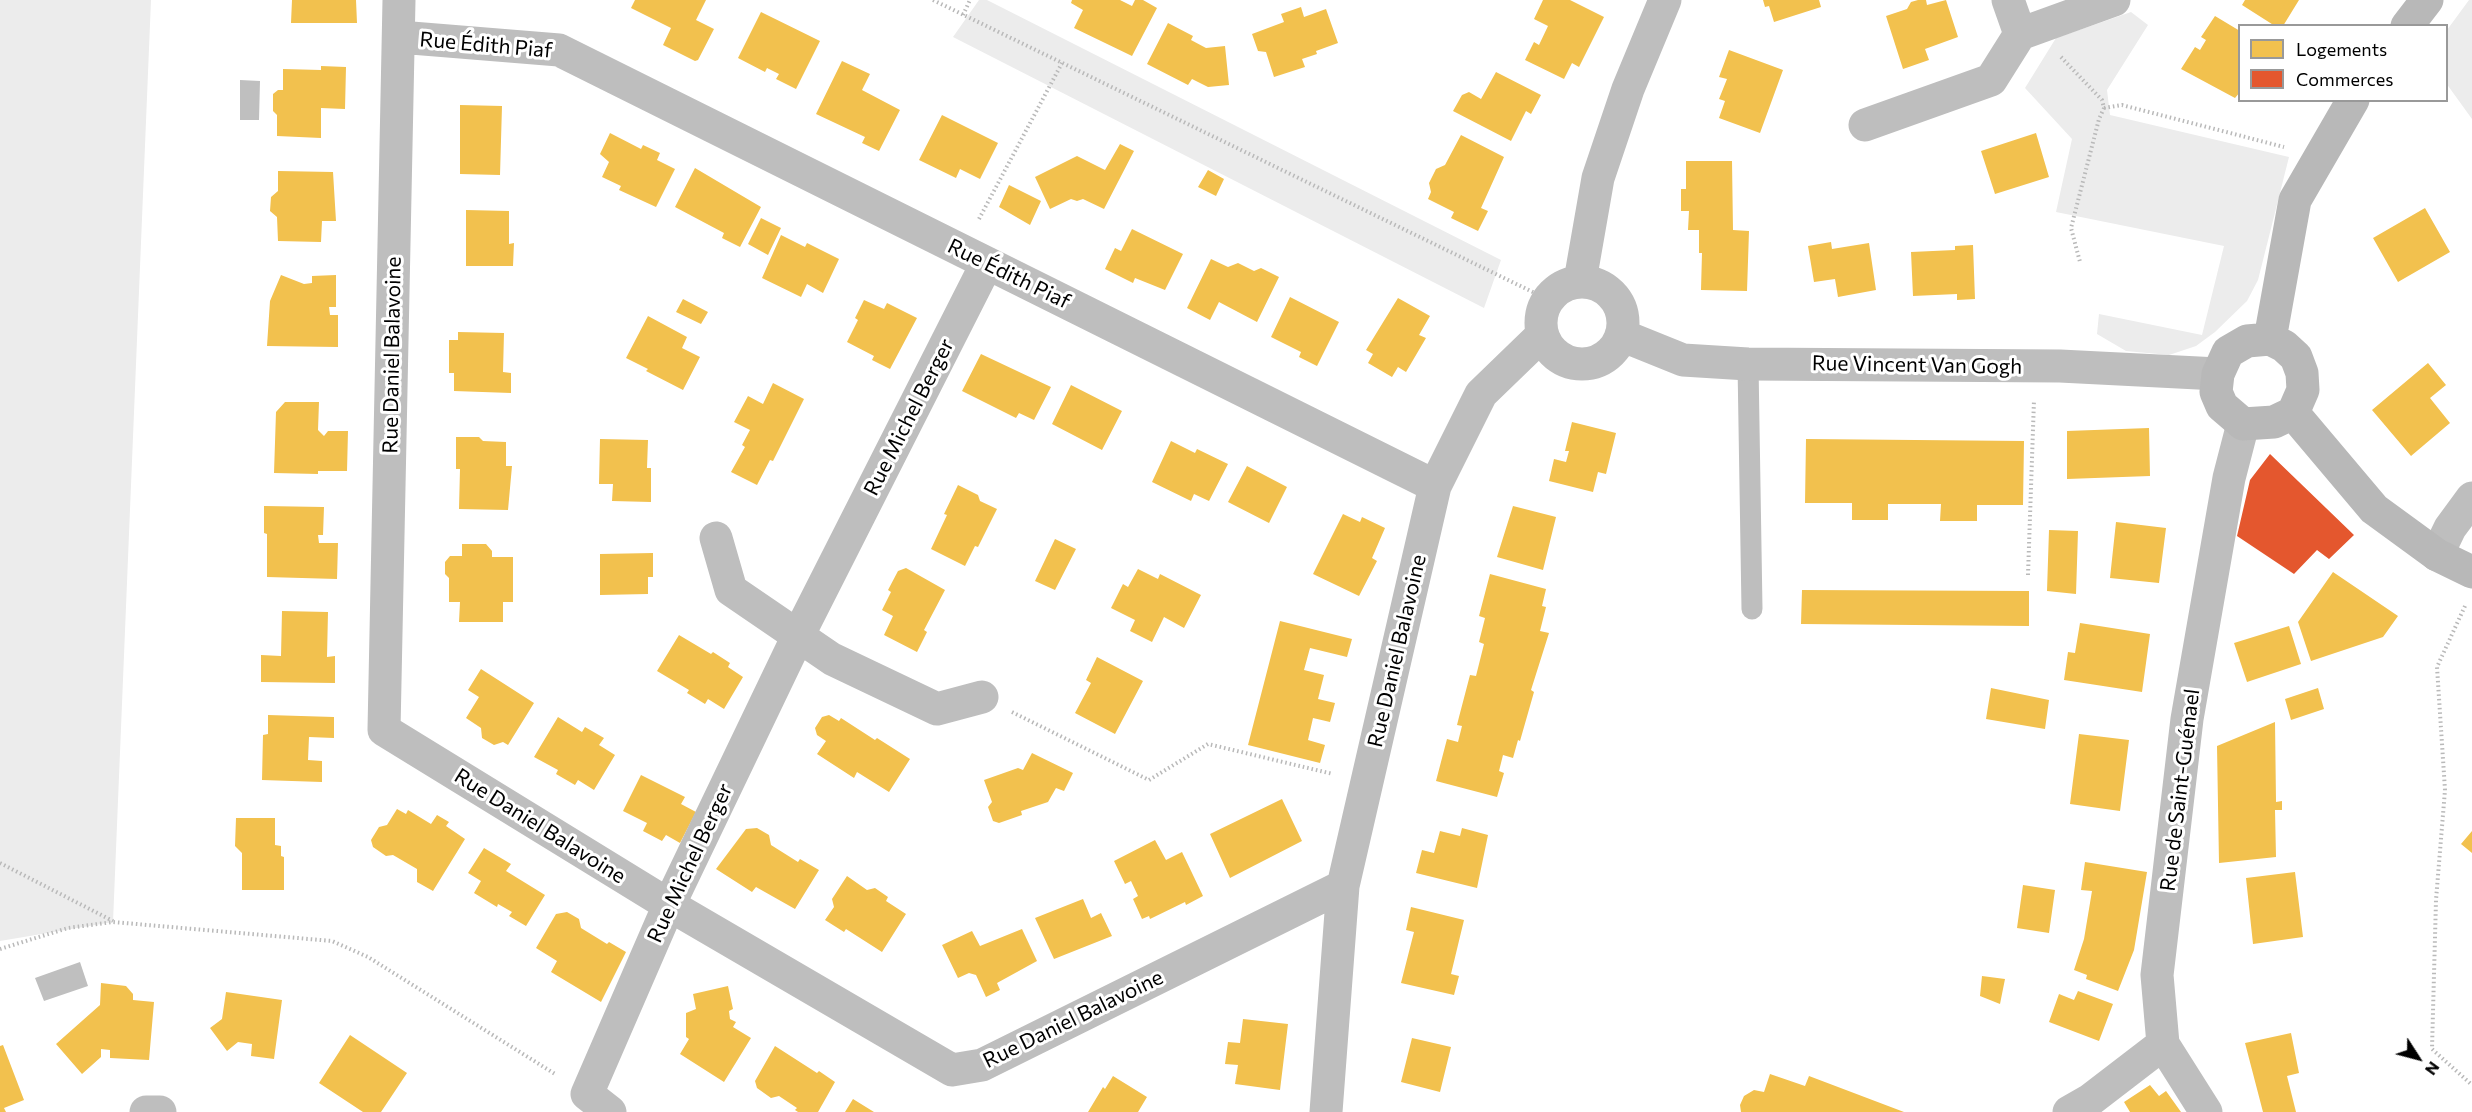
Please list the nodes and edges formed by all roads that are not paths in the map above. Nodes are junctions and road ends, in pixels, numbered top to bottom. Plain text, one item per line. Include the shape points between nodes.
1 (399, 0) edge
2 (1665, 0) edge
3 (2008, 0) edge
4 (2114, 0) edge
5 (2427, 0) edge
6 (2409, 24) edge
7 (2020, 33) junction
8 (399, 37) junction
9 (2352, 102) edge
10 (1865, 125) dead end
11 (975, 257) junction
12 (1580, 281) junction
13 (1542, 335) junction
14 (1622, 335) junction
15 (2270, 339) junction
16 (1748, 364) junction
17 (2218, 374) junction
18 (2293, 413) junction
19 (2243, 424) junction
20 (1435, 486) junction
21 (2472, 498) edge
22 (716, 538) dead end
23 (2437, 555) junction
24 (2470, 586) edge
25 (1752, 609) dead end
26 (799, 634) junction
27 (982, 697) road end
28 (1343, 886) junction
29 (669, 905) junction
30 (2163, 1044) junction
31 (598, 1103) edge
32 (146, 1112) edge
33 (160, 1112) edge
34 (1326, 1112) edge
35 (2069, 1112) edge
36 (2206, 1112) edge

1 - 8 street, Rue Daniel Balavoine
2 - 12 street via 1628,89 1598,178
3 - 7 street
4 - 7 street
5 - 6 street
7 - 10 street via 1992,80
8 - 11 street, Rue Édith Piaf via 559,50
8 - 29 street, Rue Daniel Balavoine via 384,730
9 - 15 street via 2295,200
11 - 20 street, Rue Édith Piaf
11 - 26 street, Rue Michel Berger
12 - 13 street via 1556,290 1548,300 1542,310
12 - 14 street via 1610,292 1620,304
13 - 14 street via 1557,356 1581,364 1606,357
13 - 20 street via 1481,394
14 - 16 street, Rue Vincent Van Gogh via 1683,360
15 - 17 street via 2247,341 2228,352
15 - 18 street via 2296,357 2302,373 2303,390
16 - 17 street, Rue Vincent Van Gogh via 2035,366
16 - 25 lane
17 - 19 street via 2216,392 2222,406
18 - 19 street via 2274,422
18 - 23 street via 2374,509
19 - 30 street, Rue de Saint-Guénael via 2229,478 2187,719 2157,975
20 - 28 street, Rue Daniel Balavoine
21 - 23 street via 2450,528
22 - 26 street via 731,590
23 - 24 street
26 - 27 street via 832,659 937,709
26 - 29 street, Rue Michel Berger
28 - 29 street, Rue Daniel Balavoine via 982,1065 952,1070
28 - 34 street, Rue Daniel Balavoine
29 - 31 street, Rue Michel Berger
30 - 35 street
30 - 36 street
32 - 33 street

